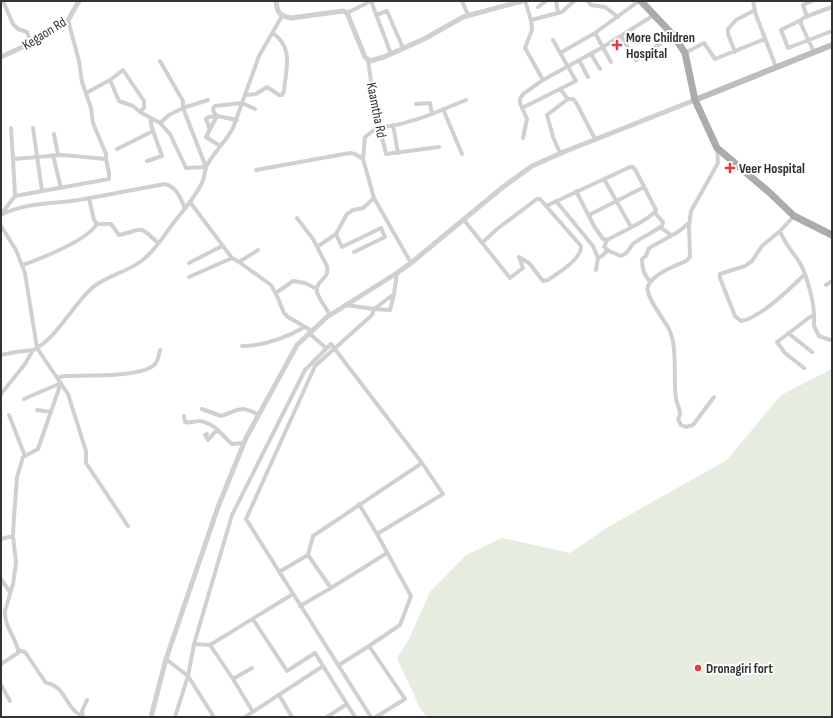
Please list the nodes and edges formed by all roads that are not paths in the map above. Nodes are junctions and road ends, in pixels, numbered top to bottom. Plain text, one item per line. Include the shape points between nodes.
1 (3, 1) edge
2 (79, 1) edge
3 (276, 1) edge
4 (371, 1) edge
5 (462, 1) edge
6 (524, 1) edge
7 (546, 1) edge
8 (556, 1) edge
9 (574, 1) edge
10 (588, 1) edge
11 (640, 1) edge
12 (753, 1) edge
13 (812, 1) edge
14 (538, 7) dead end
15 (832, 7) edge
16 (755, 10) junction
17 (347, 13) junction
18 (558, 13) junction
19 (376, 14) junction
20 (468, 15) junction
21 (654, 15) junction
22 (282, 16) junction
23 (807, 16) junction
24 (618, 17) junction
25 (68, 20) junction
26 (531, 20) junction
27 (802, 20) junction
28 (832, 31) edge
29 (273, 33) junction
30 (595, 33) junction
31 (673, 35) junction
32 (621, 36) junction
33 (765, 39) junction
34 (553, 40) dead end
35 (809, 40) junction
36 (31, 43) junction
37 (832, 45) edge
38 (627, 46) dead end
39 (603, 47) junction
40 (403, 48) junction
41 (735, 52) junction
42 (814, 52) junction
43 (560, 53) junction
44 (685, 53) junction
45 (391, 54) junction
46 (590, 54) junction
47 (1, 57) edge
48 (368, 60) junction
49 (579, 60) junction
50 (636, 60) dead end
51 (160, 62) dead end
52 (612, 62) dead end
53 (568, 66) junction
54 (776, 67) junction
55 (600, 69) dead end
56 (588, 76) dead end
57 (110, 80) junction
58 (543, 80) junction
59 (560, 88) junction
60 (86, 92) junction
61 (246, 96) junction
62 (568, 99) junction
63 (208, 100) dead end
64 (466, 100) dead end
65 (695, 100) junction
66 (242, 103) junction
67 (416, 104) dead end
68 (183, 108) junction
69 (522, 108) junction
70 (256, 109) dead end
71 (442, 110) junction
72 (140, 112) junction
73 (432, 114) junction
74 (217, 116) junction
75 (151, 118) junction
76 (236, 120) junction
77 (160, 123) junction
78 (393, 125) junction
79 (379, 126) junction
80 (11, 128) dead end
81 (33, 128) dead end
82 (210, 130) junction
83 (153, 131) junction
84 (54, 134) dead end
85 (523, 138) dead end
86 (595, 139) junction
87 (220, 146) junction
88 (439, 147) dead end
89 (717, 148) junction
90 (117, 149) dead end
91 (398, 153) junction
92 (462, 154) dead end
93 (560, 154) junction
94 (56, 156) junction
95 (37, 157) junction
96 (13, 159) junction
97 (106, 159) junction
98 (363, 159) junction
99 (147, 161) dead end
100 (206, 167) junction
101 (256, 170) dead end
102 (604, 179) junction
103 (644, 187) junction
104 (61, 188) junction
105 (42, 191) junction
106 (576, 192) junction
107 (15, 196) junction
108 (89, 198) junction
109 (374, 198) junction
110 (556, 201) junction
111 (617, 201) junction
112 (190, 202) junction
113 (546, 206) junction
114 (185, 208) junction
115 (655, 213) junction
116 (1, 215) edge
117 (589, 215) junction
118 (794, 216) junction
119 (297, 218) dead end
120 (464, 220) junction
121 (689, 223) junction
122 (97, 224) junction
123 (388, 225) junction
124 (1, 226) edge
125 (631, 227) junction
126 (660, 227) junction
127 (381, 228) junction
128 (780, 231) junction
129 (336, 234) junction
130 (670, 235) junction
131 (832, 235) edge
132 (607, 240) junction
133 (482, 242) junction
134 (158, 243) junction
135 (222, 246) junction
136 (317, 247) junction
137 (258, 250) dead end
138 (608, 250) junction
139 (354, 252) dead end
140 (232, 258) junction
141 (598, 258) junction
142 (189, 262) dead end
143 (239, 262) junction
144 (411, 263) junction
145 (23, 265) junction
146 (596, 270) dead end
147 (397, 273) junction
148 (805, 274) junction
149 (190, 277) dead end
150 (832, 280) edge
151 (650, 282) junction
152 (826, 285) dead end
153 (317, 289) junction
154 (276, 293) junction
155 (394, 294) junction
156 (346, 305) junction
157 (374, 309) junction
158 (330, 315) junction
159 (814, 315) junction
160 (305, 327) junction
161 (311, 332) junction
162 (788, 333) junction
163 (830, 340) dead end
164 (242, 346) dead end
165 (326, 348) junction
166 (334, 348) junction
167 (35, 349) junction
168 (160, 350) dead end
169 (812, 352) dead end
170 (1, 355) edge
171 (804, 368) dead end
172 (57, 378) junction
173 (61, 383) junction
174 (1, 394) edge
175 (714, 397) dead end
176 (24, 399) dead end
177 (202, 409) dead end
178 (37, 410) dead end
179 (51, 412) junction
180 (9, 415) dead end
181 (259, 415) junction
182 (184, 416) dead end
183 (195, 421) junction
184 (198, 427) dead end
185 (219, 431) junction
186 (207, 434) dead end
187 (244, 443) junction
188 (25, 456) junction
189 (422, 463) junction
190 (359, 504) junction
191 (128, 526) dead end
192 (377, 534) junction
193 (13, 536) junction
194 (1, 539) edge
195 (387, 553) junction
196 (308, 555) junction
197 (279, 572) junction
198 (1, 579) edge
199 (331, 588) junction
200 (10, 592) junction
201 (293, 594) junction
202 (300, 606) junction
203 (253, 619) junction
204 (194, 644) junction
205 (210, 645) junction
206 (369, 646) junction
207 (18, 650) junction
208 (166, 659) junction
209 (1, 664) edge
210 (339, 665) junction
211 (323, 666) junction
212 (252, 668) dead end
213 (188, 676) junction
214 (233, 679) junction
215 (1, 685) edge
216 (278, 695) junction
217 (87, 700) dead end
218 (10, 701) dead end
219 (347, 704) junction
220 (253, 712) junction
221 (83, 717) edge
222 (152, 717) edge
223 (175, 717) edge
224 (214, 717) edge
225 (245, 717) edge
226 (292, 717) edge
227 (327, 717) edge
228 (355, 717) edge
229 (371, 717) edge
230 (376, 717) edge

1 - 36 street via 13,24 27,32
2 - 25 street, Kegaon Rd
3 - 22 street via 278,12
4 - 17 street
4 - 19 street
5 - 20 street
6 - 20 street
6 - 26 street
7 - 14 street
8 - 18 street
9 - 18 street
10 - 24 street via 591,5 605,7
11 - 21 main road
11 - 24 street
12 - 16 street
13 - 23 street via 803,5
15 - 23 street
16 - 33 street
16 - 41 street via 736,20 728,29
17 - 22 street via 342,11 291,18
17 - 48 street
18 - 26 street
19 - 40 street via 387,11
19 - 45 street
20 - 40 street
21 - 31 main road
21 - 32 street
22 - 29 street
23 - 27 street
24 - 30 street
25 - 36 street, Kegaon Rd
25 - 60 street
26 - 58 street via 532,30 525,48
27 - 35 street via 801,24
27 - 35 street via 781,30 788,48
28 - 35 street
29 - 61 street via 259,56
29 - 61 street via 281,39 287,51 284,91 282,95 278,95 267,87 256,94
30 - 39 street
30 - 43 street
31 - 44 main road
31 - 50 street
32 - 38 street
32 - 39 street
33 - 41 street
33 - 54 street
34 - 43 street
35 - 42 street
36 - 47 street, Kegaon Rd
37 - 42 main road
39 - 46 street
39 - 52 street
40 - 45 street
41 - 44 street via 715,59 704,42
42 - 54 main road
43 - 53 street
44 - 65 main road
45 - 48 street
46 - 49 street
46 - 55 street
48 - 79 street, Kaamtha Rd
49 - 53 street
49 - 56 street
51 - 68 street via 183,101
53 - 58 street
53 - 59 street via 576,81
54 - 65 main road
57 - 60 street
57 - 72 street via 119,100
57 - 72 street via 123,70 144,101 144,108
58 - 69 street via 521,96
59 - 62 street
59 - 69 street
60 - 97 street via 93,123
61 - 66 street
62 - 86 street via 573,99
62 - 93 street via 547,115
63 - 68 street
64 - 71 street
65 - 86 street
65 - 89 main road
66 - 70 street
66 - 74 street via 215,106 213,112
66 - 76 street
67 - 73 street via 430,103
68 - 77 street
68 - 100 street
69 - 85 street via 527,119
71 - 73 street
71 - 92 street
72 - 75 street
73 - 78 street
74 - 76 street
74 - 82 street
74 - 82 street via 206,119
75 - 77 street
75 - 83 street
76 - 87 street via 229,136
77 - 100 street via 170,134 186,168
78 - 79 street
78 - 91 street
79 - 91 street, Kaamtha Rd via 386,154
79 - 98 street via 365,137
80 - 96 street
81 - 95 street
82 - 87 street via 206,137
83 - 90 street
83 - 99 street via 162,156
84 - 94 street
86 - 93 street
87 - 100 street
88 - 91 street, Kaamtha Rd
89 - 118 main road
89 - 121 street via 718,164 691,211
93 - 120 street via 532,166
94 - 95 street
94 - 97 street
94 - 104 street
95 - 96 street
95 - 105 street
96 - 107 street
97 - 104 street via 109,179
98 - 101 street via 350,153
98 - 109 street
100 - 112 street via 203,182
102 - 103 street via 633,167
102 - 106 street
102 - 111 street
103 - 111 street
103 - 115 street via 656,210
104 - 105 street
105 - 107 street
106 - 110 street
106 - 117 street
107 - 116 street
108 - 114 street via 165,184 176,192
108 - 116 street via 35,204
108 - 122 street
109 - 123 street
109 - 129 street via 363,208 347,214
110 - 113 street
110 - 141 street via 593,246
111 - 117 street
111 - 125 street
112 - 114 street
112 - 135 street
113 - 133 street via 540,199 533,201
113 - 133 street via 581,246 580,254 548,280 544,281 529,263 520,257 523,268 510,278
114 - 134 street
115 - 125 street
115 - 126 street via 663,222
117 - 132 street via 603,239
118 - 128 street
118 - 131 main road
119 - 136 street
120 - 133 street
120 - 144 street
121 - 130 street
121 - 151 street via 690,257
122 - 134 street via 111,224 119,236 137,229 144,230
122 - 145 street via 93,230 62,248
123 - 127 street
123 - 144 street
124 - 145 street
125 - 132 street
126 - 130 street
126 - 138 street via 633,244 629,252 620,256
127 - 129 street via 342,247
127 - 139 street via 385,237
128 - 148 street
128 - 148 street via 762,246 752,261 720,274 735,316 741,321 748,320 778,299
129 - 136 street
130 - 151 street via 648,248 646,256 642,259 644,275
132 - 138 street via 604,247
134 - 167 street via 140,262 104,278 70,313 58,330
135 - 140 street
135 - 142 street
136 - 153 street via 328,270
137 - 143 street
138 - 141 street
140 - 143 street
140 - 149 street
141 - 146 street
143 - 154 street via 271,285
144 - 147 street
145 - 167 street
147 - 155 street
147 - 156 street
148 - 159 street
150 - 152 street
151 - 175 street via 647,288 648,295 670,331 680,415 678,419 681,425 693,425
153 - 154 street via 293,281
153 - 158 street
154 - 160 street via 284,313
155 - 157 street
155 - 157 street via 390,310
156 - 157 street
156 - 158 street
157 - 166 street via 372,315
158 - 161 street
159 - 162 street
159 - 163 street via 814,326 819,336
160 - 161 street
160 - 164 street via 277,340
161 - 165 street
161 - 181 street via 297,345
162 - 169 street
162 - 171 street via 777,342 785,353
165 - 166 street via 331,344
165 - 204 street via 305,370 232,515
166 - 189 street
166 - 197 street via 315,366 246,518
167 - 170 street
167 - 172 street
167 - 174 street
168 - 172 street via 155,365 133,374
172 - 173 street
173 - 176 street
173 - 179 street
173 - 191 street via 75,411 86,451 86,463
177 - 181 street via 221,416 239,408
178 - 179 street
179 - 188 street via 38,448
180 - 188 street
181 - 187 street
182 - 183 street via 185,422
183 - 184 street via 199,424
183 - 185 street via 205,422
185 - 186 street via 208,440 205,435
185 - 187 street via 232,444
187 - 208 street via 218,507
188 - 193 street via 17,477
189 - 190 street
189 - 192 street via 443,494
190 - 192 street
190 - 196 street via 313,536
192 - 195 street
193 - 194 street
193 - 200 street via 16,563
195 - 199 street
195 - 206 street via 410,596 400,624
196 - 197 street
196 - 199 street
197 - 201 street
198 - 200 street
199 - 202 street
200 - 207 street via 4,616
201 - 202 street
201 - 203 street
202 - 210 street
203 - 205 street
203 - 211 street via 287,671 315,653
204 - 205 street
204 - 213 street
205 - 214 street
206 - 210 street
206 - 230 street via 405,699
207 - 209 street via 18,653
207 - 221 street via 25,652 46,683 58,688 70,706
208 - 213 street
208 - 222 street
210 - 229 street
211 - 216 street
211 - 219 street
212 - 214 street
213 - 223 street
213 - 224 street
214 - 220 street
215 - 218 street
216 - 220 street
216 - 226 street
217 - 221 street via 82,711
219 - 227 street
219 - 228 street
220 - 225 street

